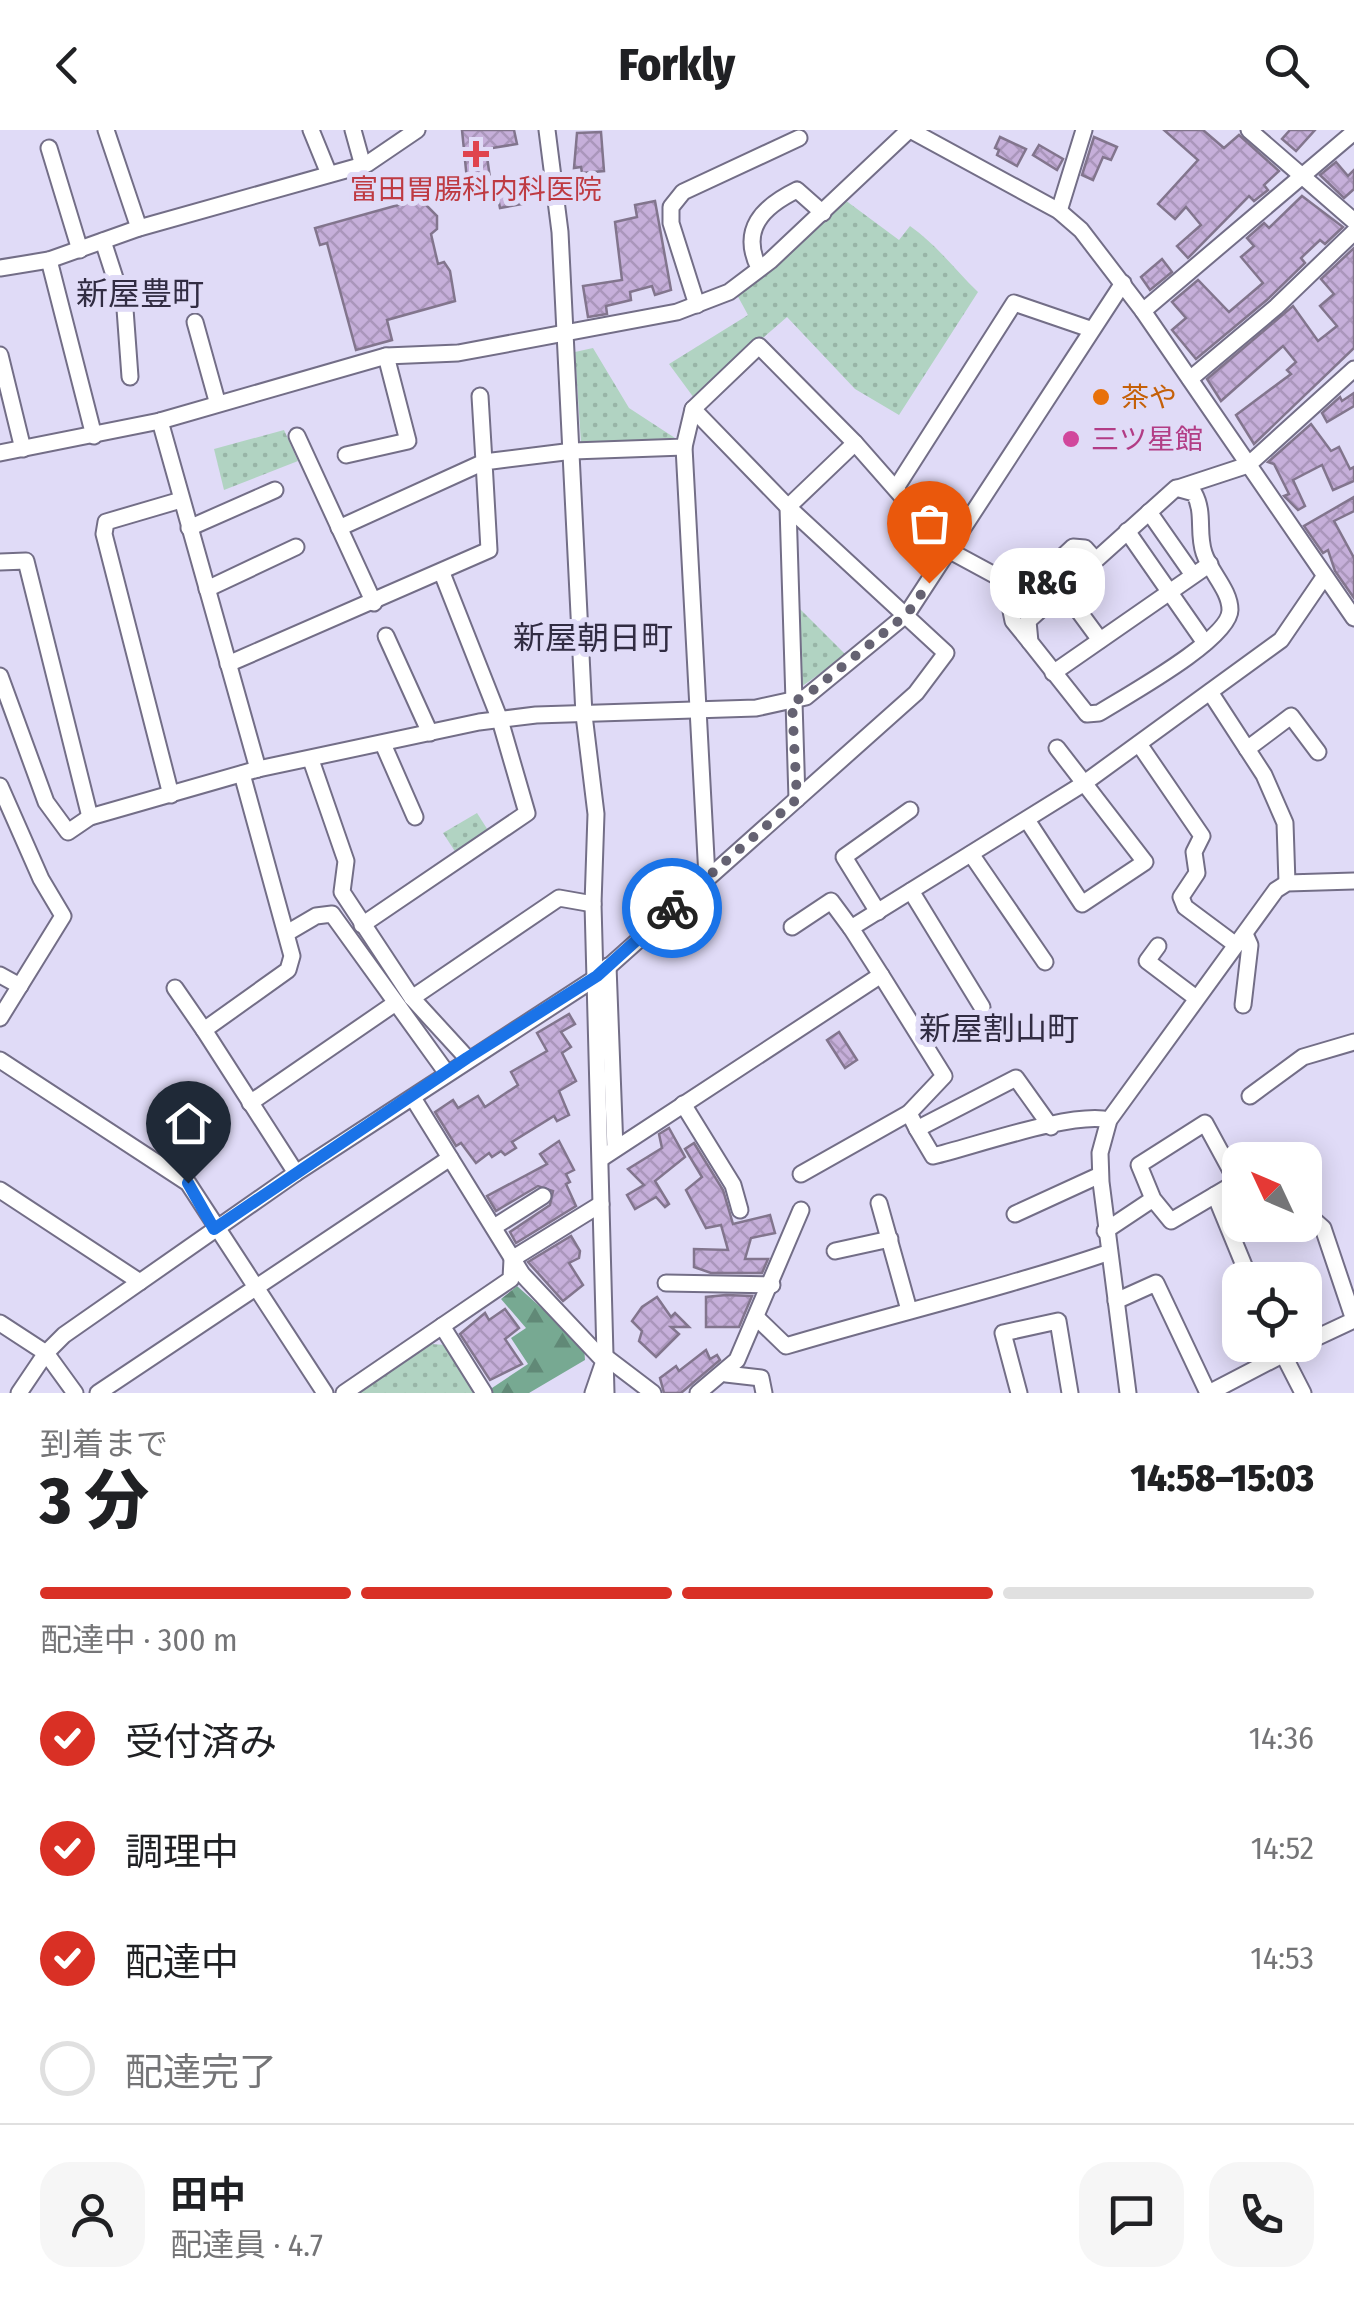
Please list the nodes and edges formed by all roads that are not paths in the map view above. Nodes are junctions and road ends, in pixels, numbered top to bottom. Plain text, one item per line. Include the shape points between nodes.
1 (106, 130) edge
2 (310, 130) edge
3 (352, 130) edge
4 (417, 130) edge
5 (547, 130) edge
6 (910, 130) edge
7 (1084, 130) edge
8 (1249, 130) edge
9 (1354, 132) edge
10 (799, 138) dead end
11 (49, 148) dead end
12 (363, 166) junction
13 (329, 174) junction
14 (1304, 176) junction
15 (1059, 211) junction
16 (822, 213) junction
17 (1354, 221) edge
18 (139, 228) junction
19 (1354, 232) edge
20 (104, 241) junction
21 (80, 250) junction
22 (49, 260) junction
23 (0, 268) edge
24 (760, 268) junction
25 (1123, 283) junction
26 (696, 305) junction
27 (1144, 311) junction
28 (195, 322) dead end
29 (1090, 329) junction
30 (564, 332) junction
31 (0, 355) edge
32 (386, 356) junction
33 (1354, 369) edge
34 (130, 377) dead end
35 (1190, 379) junction
36 (480, 396) dead end
37 (217, 402) junction
38 (693, 409) junction
39 (160, 421) junction
40 (94, 436) junction
41 (296, 436) dead end
42 (855, 444) junction
43 (684, 447) junction
44 (23, 449) junction
45 (573, 450) junction
46 (0, 453) edge
47 (346, 456) dead end
48 (484, 462) junction
49 (1248, 465) junction
50 (896, 488) junction
51 (1176, 488) junction
52 (275, 490) dead end
53 (181, 500) junction
54 (788, 507) junction
55 (1149, 512) junction
56 (189, 528) junction
57 (339, 528) junction
58 (1127, 530) junction
59 (296, 547) dead end
60 (950, 551) junction
61 (1094, 558) junction
62 (0, 562) edge
63 (1210, 564) junction
64 (442, 572) junction
65 (1194, 575) junction
66 (1324, 578) junction
67 (1061, 587) junction
68 (207, 589) junction
69 (1024, 592) junction
70 (1170, 592) junction
71 (374, 603) junction
72 (907, 614) junction
73 (1354, 618) edge
74 (386, 636) dead end
75 (1100, 640) junction
76 (1030, 642) junction
77 (1205, 643) junction
78 (228, 664) junction
79 (1053, 674) junction
80 (0, 676) edge
81 (1210, 692) junction
82 (792, 702) junction
83 (697, 710) junction
84 (584, 715) junction
85 (500, 720) junction
86 (430, 733) junction
87 (383, 744) junction
88 (1139, 744) junction
89 (1057, 748) dead end
90 (1247, 749) junction
91 (1318, 752) dead end
92 (311, 760) junction
93 (250, 772) junction
94 (1083, 784) junction
95 (0, 786) edge
96 (171, 795) junction
97 (797, 799) junction
98 (910, 810) dead end
99 (90, 817) junction
100 (415, 817) dead end
101 (1026, 820) junction
102 (8, 826) edge
103 (971, 854) junction
104 (707, 876) junction
105 (1287, 882) junction
106 (1354, 882) edge
107 (912, 891) junction
108 (593, 904) junction
109 (878, 912) junction
110 (362, 925) junction
111 (792, 926) dead end
112 (851, 928) junction
113 (288, 934) junction
114 (1241, 940) junction
115 (1158, 946) dead end
116 (1045, 962) dead end
117 (602, 972) junction
118 (0, 974) edge
119 (881, 975) junction
120 (20, 986) junction
121 (175, 988) dead end
122 (412, 998) junction
123 (1196, 998) junction
124 (394, 1004) junction
125 (1243, 1005) dead end
126 (982, 1007) dead end
127 (0, 1018) edge
128 (204, 1030) junction
129 (1354, 1042) edge
130 (467, 1058) junction
131 (0, 1060) edge
132 (446, 1072) junction
133 (1250, 1096) dead end
134 (413, 1098) junction
135 (250, 1102) junction
136 (683, 1104) junction
137 (909, 1113) junction
138 (1109, 1120) junction
139 (1051, 1127) junction
140 (917, 1129) junction
141 (608, 1153) junction
142 (450, 1158) junction
143 (296, 1173) junction
144 (801, 1174) dead end
145 (1100, 1175) junction
146 (0, 1190) edge
147 (1215, 1195) junction
148 (543, 1196) dead end
149 (1153, 1199) junction
150 (601, 1204) junction
151 (879, 1204) dead end
152 (740, 1210) dead end
153 (802, 1210) dead end
154 (1015, 1214) dead end
155 (494, 1227) junction
156 (1322, 1227) edge
157 (214, 1229) junction
158 (1105, 1230) junction
159 (890, 1239) junction
160 (836, 1252) dead end
161 (1108, 1254) junction
162 (512, 1258) junction
163 (1243, 1262) edge
164 (140, 1282) junction
165 (666, 1284) dead end
166 (772, 1285) junction
167 (254, 1286) junction
168 (1116, 1301) junction
169 (909, 1310) junction
170 (757, 1318) junction
171 (0, 1323) edge
172 (442, 1326) junction
173 (1322, 1335) edge
174 (46, 1353) junction
175 (603, 1358) junction
176 (1262, 1362) edge
177 (1286, 1362) edge
178 (726, 1374) junction
179 (19, 1393) edge
180 (75, 1393) edge
181 (98, 1393) edge
182 (325, 1393) edge
183 (344, 1393) edge
184 (484, 1393) edge
185 (594, 1393) edge
186 (606, 1393) edge
187 (653, 1393) edge
188 (698, 1393) edge
189 (764, 1393) edge
190 (1018, 1393) edge
191 (1070, 1393) edge
192 (1128, 1393) edge
193 (1211, 1393) edge
194 (1303, 1393) edge

1 - 18 street
2 - 13 street
3 - 12 street
4 - 12 street
5 - 30 street
6 - 15 street
6 - 16 street
7 - 15 street
8 - 14 street
9 - 14 street
10 - 26 street via 683,192 671,207
11 - 21 street
12 - 13 street
13 - 18 street
14 - 17 street
14 - 27 street
15 - 25 street
16 - 24 street
16 - 24 street via 797,190 766,214 750,236
18 - 20 street
19 - 35 street
20 - 21 street
20 - 34 street via 125,308
21 - 22 street
22 - 23 street
22 - 40 street
24 - 26 street via 729,292
25 - 27 street
25 - 29 street
26 - 30 street
27 - 35 street
28 - 37 street
29 - 50 street via 1014,303
29 - 60 street
30 - 32 street via 458,353
30 - 45 street
31 - 44 street
32 - 37 street
32 - 47 street via 408,442
33 - 49 street
35 - 49 street
36 - 48 street
37 - 39 street
38 - 42 street via 759,346
38 - 43 street
38 - 54 street
39 - 40 street
39 - 53 street
40 - 44 street
41 - 57 street
42 - 50 street
42 - 54 street
43 - 45 street
43 - 83 street
44 - 46 street
45 - 48 street
45 - 84 street
48 - 57 street
48 - 64 street via 489,550
49 - 51 street
49 - 66 street
50 - 60 street
51 - 55 street
51 - 63 street via 1194,493 1202,506 1201,536
52 - 56 street
53 - 56 street
53 - 96 street via 106,522 104,534
54 - 72 street
54 - 82 street
55 - 58 street
55 - 65 street
56 - 68 street
57 - 71 street
58 - 61 street
58 - 70 street
59 - 68 street
60 - 69 street
60 - 72 street
61 - 67 street
61 - 69 street via 1073,547
62 - 99 street via 26,560
63 - 65 street
63 - 77 street via 1230,614 1224,630
64 - 71 street
64 - 85 street
65 - 70 street
66 - 73 street
66 - 81 street via 1281,640
67 - 75 street
67 - 76 street via 1028,620
68 - 78 street
69 - 76 street via 1010,606
70 - 75 street
70 - 77 street
71 - 78 street
72 - 82 street
72 - 97 street via 946,653 916,693
74 - 86 street
75 - 79 street
76 - 79 street
77 - 79 street via 1099,714 1076,705
78 - 93 street
80 - 99 street via 46,802 68,832
81 - 88 street
81 - 90 street
82 - 83 street
82 - 97 street
83 - 84 street
83 - 104 street
84 - 85 street
84 - 108 street via 596,814
85 - 86 street
85 - 110 street via 527,813
86 - 87 street
87 - 92 street
87 - 100 street
88 - 94 street
88 - 114 street via 1202,836 1194,852 1196,872 1181,897 1186,907
89 - 94 street
90 - 91 street via 1291,716
90 - 105 street via 1284,823
92 - 93 street
92 - 110 street via 346,861 342,892
93 - 96 street
93 - 113 street
94 - 101 street
94 - 101 street via 1145,862 1082,904
95 - 102 street
96 - 99 street
97 - 104 street
98 - 109 street via 844,857
101 - 103 street
102 - 120 street via 63,916
103 - 107 street
103 - 116 street
104 - 117 street
105 - 106 street
105 - 114 street
107 - 109 street
107 - 126 street
108 - 117 street
108 - 122 street via 560,898
109 - 112 street
110 - 122 street
111 - 112 street via 831,901
112 - 119 street
113 - 124 street via 332,914
113 - 128 street via 288,970
114 - 123 street
114 - 125 street via 1250,945
115 - 123 street via 1146,961
117 - 130 street
117 - 141 street
118 - 120 street
119 - 136 street
119 - 137 street via 944,1076
120 - 127 street
121 - 128 street
122 - 130 street
123 - 138 street
124 - 132 street
124 - 135 street
128 - 135 street
129 - 133 street via 1303,1057
130 - 132 street
131 - 157 street via 188,1183
132 - 134 street
134 - 142 street
134 - 143 street
135 - 143 street
136 - 141 street
136 - 152 street via 732,1184
137 - 140 street
137 - 144 street
138 - 139 street via 1092,1116
138 - 145 street
139 - 140 street via 934,1156
139 - 140 street via 1016,1078
141 - 150 street
142 - 155 street
142 - 167 street
143 - 157 street
145 - 154 street
145 - 158 street
146 - 164 street
147 - 149 street via 1171,1222
147 - 149 street via 1237,1182 1205,1123 1139,1165
147 - 163 street
148 - 155 street
149 - 158 street
150 - 162 street
150 - 175 street
151 - 159 street
153 - 166 street
155 - 162 street
156 - 173 street via 1354,1320
157 - 164 street
157 - 167 street
158 - 161 street
159 - 160 street
159 - 169 street
161 - 168 street
161 - 169 street via 980,1296
162 - 172 street via 511,1279
162 - 175 street
164 - 174 street
165 - 166 street
166 - 170 street
167 - 181 street
167 - 182 street
168 - 192 street
168 - 193 street via 1156,1283
169 - 170 street via 786,1346
170 - 178 street
171 - 174 street
172 - 183 street
172 - 184 street
174 - 179 street
174 - 180 street
175 - 185 street
175 - 186 street
175 - 187 street
176 - 193 street
177 - 194 street
178 - 188 street
178 - 189 street via 761,1378
190 - 191 street via 1003,1334 1058,1321

